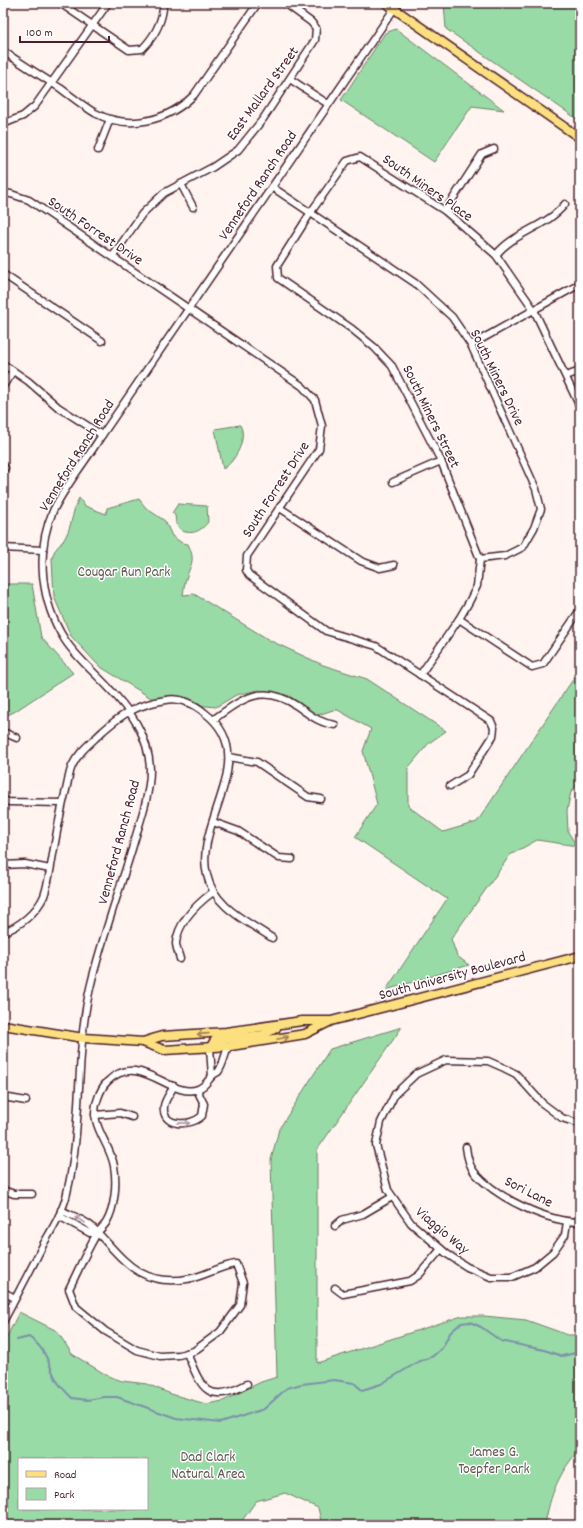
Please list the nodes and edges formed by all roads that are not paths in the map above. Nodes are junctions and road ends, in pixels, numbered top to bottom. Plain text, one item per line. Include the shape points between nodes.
1 (60, 3) edge
2 (108, 3) edge
3 (258, 3) edge
4 (285, 3) edge
5 (386, 3) edge
6 (394, 8) junction
7 (163, 9) dead end
8 (93, 24) junction
9 (3, 51) edge
10 (290, 79) junction
11 (51, 83) junction
12 (328, 104) junction
13 (110, 119) junction
14 (3, 124) edge
15 (580, 138) edge
16 (494, 149) dead end
17 (98, 150) dead end
18 (181, 184) junction
19 (272, 187) junction
20 (3, 193) edge
21 (565, 204) dead end
22 (193, 207) dead end
23 (444, 211) junction
24 (311, 212) junction
25 (496, 255) junction
26 (113, 256) junction
27 (3, 274) edge
28 (580, 284) edge
29 (188, 309) junction
30 (534, 310) junction
31 (102, 341) dead end
32 (471, 345) junction
33 (3, 364) edge
34 (13, 371) junction
35 (580, 371) edge
36 (566, 376) junction
37 (3, 386) edge
38 (580, 407) edge
39 (102, 435) junction
40 (441, 461) junction
41 (393, 482) dead end
42 (280, 508) junction
43 (3, 548) edge
44 (43, 550) junction
45 (480, 559) junction
46 (394, 565) dead end
47 (580, 610) edge
48 (459, 619) junction
49 (420, 675) junction
50 (129, 710) junction
51 (214, 720) junction
52 (335, 725) dead end
53 (3, 732) edge
54 (17, 738) dead end
55 (229, 757) junction
56 (450, 786) dead end
57 (321, 799) dead end
58 (3, 800) edge
59 (62, 803) junction
60 (213, 822) junction
61 (292, 859) dead end
62 (3, 865) edge
63 (50, 869) junction
64 (213, 892) junction
65 (3, 932) edge
66 (272, 938) dead end
67 (580, 956) edge
68 (180, 959) dead end
69 (331, 1021) junction
70 (3, 1024) edge
71 (284, 1025) junction
72 (84, 1038) junction
73 (143, 1042) junction
74 (228, 1047) junction
75 (210, 1048) junction
76 (212, 1076) junction
77 (174, 1086) junction
78 (197, 1090) junction
79 (3, 1097) edge
80 (26, 1101) dead end
81 (95, 1115) junction
82 (132, 1117) dead end
83 (580, 1124) edge
84 (466, 1147) dead end
85 (3, 1190) edge
86 (32, 1194) dead end
87 (392, 1197) junction
88 (60, 1213) junction
89 (567, 1222) junction
90 (580, 1222) edge
91 (335, 1226) dead end
92 (97, 1233) junction
93 (441, 1249) junction
94 (335, 1288) dead end
95 (3, 1292) edge
96 (15, 1298) junction
97 (3, 1322) edge
98 (187, 1353) junction
99 (247, 1384) dead end

1 - 8 street
2 - 8 street
3 - 13 street via 206,79 183,106 149,121
4 - 10 street, East Mallard Street via 316,28 315,40
5 - 6 main road
6 - 12 street, Venneford Ranch Road
6 - 15 main road
7 - 8 street via 162,20 142,49 129,50
8 - 11 street
9 - 11 street
10 - 12 street
10 - 18 street, East Mallard Street via 238,150 214,167
11 - 13 street via 96,113
11 - 14 street via 35,106 23,116
12 - 19 street, Venneford Ranch Road
13 - 17 street
16 - 23 street via 482,154
18 - 22 street
18 - 26 street, East Mallard Street via 164,193 142,214
19 - 24 street, South Miners Drive
19 - 29 street, Venneford Ranch Road
20 - 26 street, South Forrest Drive via 29,200
21 - 25 street via 557,214 503,246
23 - 24 street, South Miners Place via 360,157 347,161
23 - 25 street, South Miners Place
24 - 32 street, South Miners Drive via 415,284 452,317
24 - 40 street, South Miners Street via 277,266 278,278 352,329 392,366
25 - 30 street, South Miners Place
26 - 29 street, South Forrest Drive
27 - 31 street
28 - 30 street
29 - 39 street, Venneford Ranch Road
29 - 42 street, South Forrest Drive via 223,330 302,386 315,400 322,426 319,449
30 - 32 street
30 - 36 street, South Miners Place
32 - 45 street, South Miners Drive via 536,489 541,509 523,547 505,556
33 - 34 street
34 - 37 street
34 - 39 street via 58,407
35 - 36 street
36 - 38 street, South Miners Place
39 - 44 street, Venneford Ranch Road via 53,511
40 - 41 street
40 - 45 street, South Miners Street
42 - 46 street via 361,561 380,568
42 - 49 street, South Forrest Drive via 247,556 246,570 249,575 326,630 376,646
43 - 44 street
44 - 50 street, Venneford Ranch Road via 42,564 47,598 59,629 70,647
45 - 48 street, South Miners Street via 477,586
47 - 48 street via 543,664 532,667
48 - 49 street, South Miners Street
49 - 56 street, South Forrest Drive via 491,721 494,728 493,736 468,775
50 - 51 street via 173,698 196,705
50 - 59 street via 79,754 72,767
50 - 72 street, Venneford Ranch Road via 146,744 149,756 149,784 140,823 90,988
51 - 52 street via 240,700 267,694 289,701 321,723
51 - 55 street via 225,737
53 - 54 street
55 - 57 street via 257,762 308,797
55 - 60 street via 227,776
58 - 59 street
59 - 63 street
60 - 61 street via 238,831 278,858
60 - 64 street via 205,847 204,860 206,876
62 - 63 street via 25,864
63 - 65 street via 44,896 30,916 12,929
64 - 66 street via 228,909
64 - 68 street via 197,904 184,921 176,943
67 - 69 main road, South University Boulevard
69 - 71 main road, South University Boulevard via 302,1021
74 -> 69 main road, South University Boulevard via 305,1034
70 - 72 main road, South University Boulevard
71 -> 73 main road, South University Boulevard via 162,1036
71 - 75 main road via 263,1035 215,1040
72 - 73 main road, South University Boulevard
72 - 88 street, Venneford Ranch Road via 72,1171 67,1196
73 - 75 main road, South University Boulevard via 164,1050
74 - 75 main road, South University Boulevard
74 - 76 street via 218,1072
75 - 76 street
76 - 78 street via 208,1084
77 - 78 street
77 -> 78 street via 164,1106 168,1118 179,1123 191,1123 202,1116 204,1104
77 - 81 street via 140,1072 119,1073 107,1082 101,1091 96,1102
79 - 80 street
81 - 82 street via 120,1113
81 - 92 street via 114,1166 116,1185 106,1222
83 - 87 street, Viaggio Way via 562,1118 542,1103 516,1074 504,1068 488,1061 446,1060 416,1074 395,1094 381,1122 376,1145 383,1177
84 - 89 street, Sori Lane via 468,1160 474,1172 496,1190 518,1204
85 - 86 street via 14,1194
87 - 91 street via 363,1214 342,1220
87 - 93 street, Viaggio Way via 411,1223
88 - 92 street via 89,1225
88 - 96 street, Venneford Ranch Road
89 - 90 street, Sori Lane
89 - 93 street, Viaggio Way via 565,1235 554,1252 535,1267 512,1277 491,1277 467,1267
92 - 98 street via 69,1289 76,1307 105,1331 138,1350 160,1356
92 - 98 street via 128,1265 155,1280 187,1279 236,1264 243,1283 240,1305 220,1332 194,1351
93 - 94 street via 419,1275 410,1280 343,1294
95 - 96 street
96 - 97 street, Venneford Ranch Road
98 - 99 street via 197,1378 212,1392 223,1395

